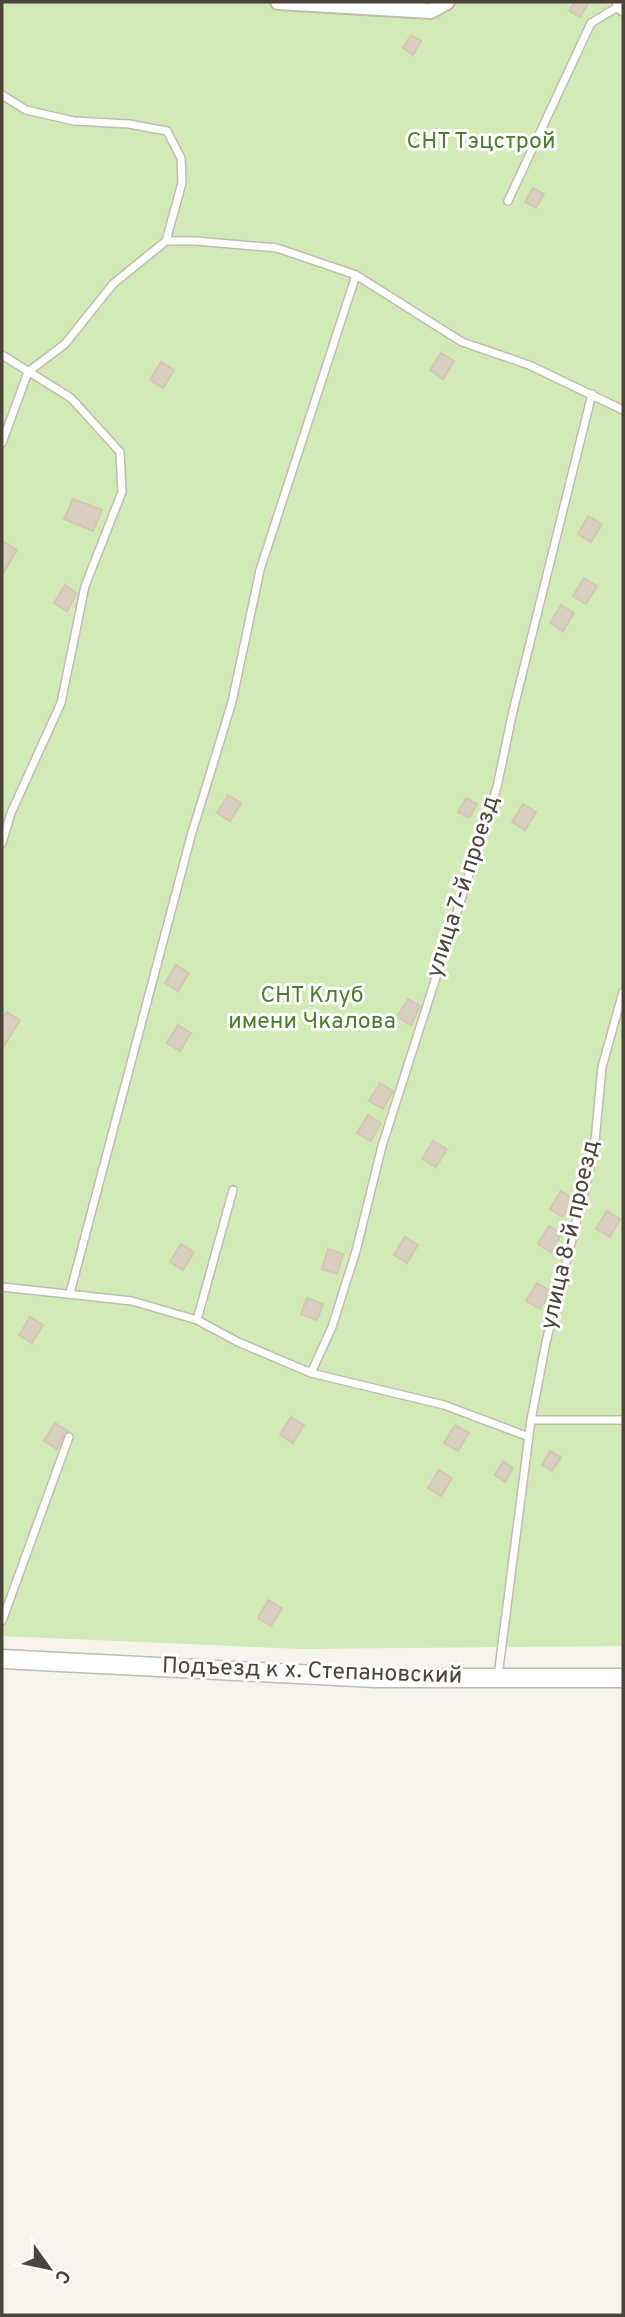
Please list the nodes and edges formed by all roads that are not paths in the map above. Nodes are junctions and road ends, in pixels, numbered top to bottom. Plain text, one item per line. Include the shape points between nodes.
1 (278, 2) edge
2 (447, 2) edge
3 (622, 5) edge
4 (2, 96) edge
5 (508, 201) dead end
6 (166, 241) junction
7 (356, 275) junction
8 (2, 355) edge
9 (27, 372) junction
10 (592, 394) junction
11 (623, 410) edge
12 (2, 443) edge
13 (2, 843) edge
14 (623, 992) edge
15 (233, 1190) dead end
16 (2, 1287) edge
17 (70, 1293) junction
18 (197, 1320) junction
19 (311, 1373) junction
20 (531, 1420) junction
21 (623, 1420) edge
22 (69, 1437) dead end
23 (529, 1437) junction
24 (2, 1621) edge
25 (2, 1659) edge
26 (497, 1677) junction
27 (623, 1678) edge

1 - 2 street via 431,12
3 - 5 lane via 592,23
4 - 6 lane via 26,110 74,121 167,131 181,158 182,183
6 - 7 lane via 277,248
6 - 9 lane via 113,284 65,344
7 - 10 lane via 462,342
7 - 17 lane via 260,570 232,702 191,836
8 - 9 lane
9 - 12 lane
9 - 13 lane via 71,398 120,452 122,492 85,586 61,703 10,813
10 - 11 lane
10 - 19 lane, улица 7-й проезд via 497,787 382,1146 332,1327
14 - 20 lane, улица 8-й проезд via 602,1068 594,1152
15 - 18 lane
16 - 17 lane
17 - 18 lane via 132,1301
18 - 19 lane
19 - 23 lane via 444,1405
20 - 21 lane
20 - 23 lane, улица 8-й проезд
22 - 24 lane
23 - 26 lane, улица 8-й проезд
25 - 26 street, Подъезд к х. Степановский via 375,1678
26 - 27 street, Подъезд к х. Степановский

